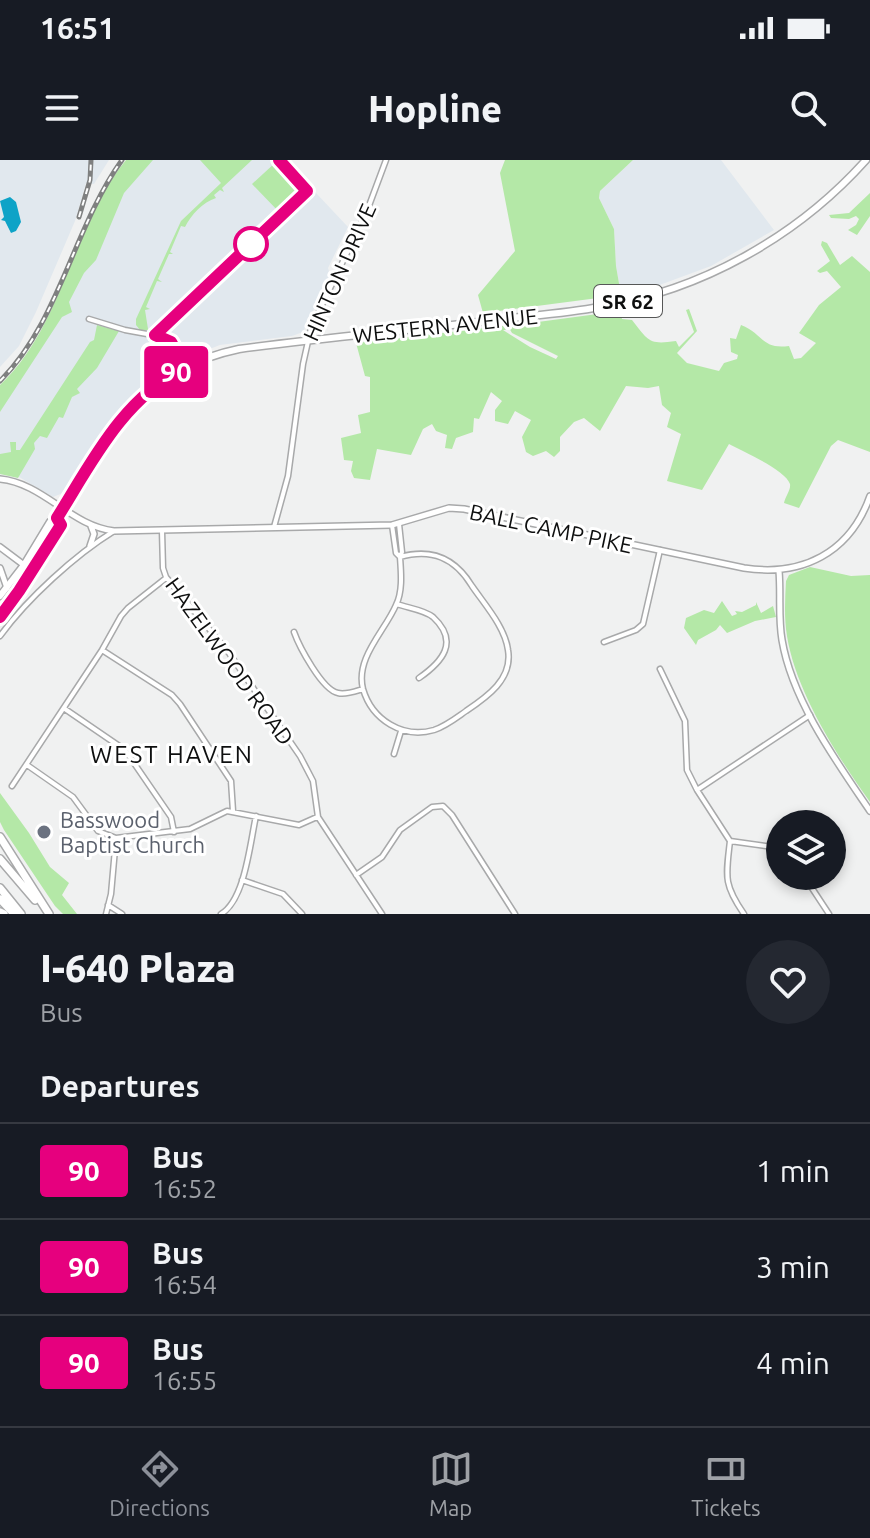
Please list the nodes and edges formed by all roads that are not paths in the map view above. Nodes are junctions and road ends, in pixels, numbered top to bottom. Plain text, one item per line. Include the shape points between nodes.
1 (386, 160) edge
2 (866, 160) edge
3 (89, 319) dead end
4 (307, 341) junction
5 (185, 367) junction
6 (0, 479) edge
7 (870, 496) edge
8 (63, 509) junction
9 (57, 518) junction
10 (395, 524) junction
11 (90, 525) junction
12 (274, 527) junction
13 (162, 528) junction
14 (114, 531) junction
15 (90, 546) junction
16 (0, 549) edge
17 (660, 550) junction
18 (400, 557) junction
19 (24, 565) junction
20 (0, 568) edge
21 (779, 571) junction
22 (166, 577) junction
23 (7, 588) junction
24 (19, 591) junction
25 (0, 596) edge
26 (397, 604) junction
27 (0, 617) edge
28 (294, 632) dead end
29 (0, 636) edge
30 (604, 642) dead end
31 (102, 650) junction
32 (660, 669) dead end
33 (419, 678) dead end
34 (363, 689) junction
35 (65, 709) junction
36 (810, 715) junction
37 (401, 731) junction
38 (394, 754) dead end
39 (27, 765) junction
40 (12, 786) dead end
41 (697, 790) junction
42 (233, 811) junction
43 (870, 811) edge
44 (256, 816) junction
45 (318, 817) junction
46 (174, 832) junction
47 (0, 837) edge
48 (116, 838) junction
49 (730, 841) junction
50 (766, 846) edge
51 (0, 859) edge
52 (356, 875) junction
53 (242, 880) junction
54 (0, 888) edge
55 (813, 890) edge
56 (0, 899) edge
57 (108, 905) junction
58 (14, 914) edge
59 (21, 914) edge
60 (48, 914) edge
61 (106, 914) edge
62 (122, 914) edge
63 (221, 914) edge
64 (302, 914) edge
65 (382, 914) edge
66 (515, 914) edge
67 (744, 914) edge
68 (829, 914) edge

1 - 4 street, HINTON DRIVE
2 - 4 main road, WESTERN AVENUE / SR 62 via 817,207 768,243 665,291 581,310
3 - 5 street via 171,342
4 - 5 main road, WESTERN AVENUE / SR 62 via 231,351
4 - 12 street, HINTON DRIVE via 288,476
5 - 8 main road, WESTERN AVENUE / SR 62 via 126,413
6 - 8 street via 22,484
7 - 21 street, BALL CAMP PIKE via 844,541 814,561
8 - 9 main road, WESTERN AVENUE / SR 62
8 - 11 street
9 - 19 main road, WESTERN AVENUE / SR 62
9 - 24 main road, WESTERN AVENUE via 61,525
10 - 12 street, BALL CAMP PIKE
10 - 17 street, BALL CAMP PIKE via 464,509
10 - 18 street
11 - 14 street
11 - 15 street
12 - 13 street, BALL CAMP PIKE
13 - 14 street, BALL CAMP PIKE
13 - 22 street, HAZELWOOD ROAD
14 - 15 street, BALL CAMP PIKE
15 - 29 street, BALL CAMP PIKE via 18,612
16 - 19 street
17 - 21 street, BALL CAMP PIKE
17 - 30 street via 643,624
18 - 26 street
18 - 37 street via 433,554 459,568 502,632 509,658 494,690 445,726
19 - 23 main road, WESTERN AVENUE / SR 62
19 - 24 main road
20 - 23 street
21 - 36 street via 784,651
22 - 31 street via 128,608
22 - 45 street, HAZELWOOD ROAD via 229,653 300,756 313,781
23 - 25 main road, WESTERN AVENUE / SR 62
24 - 27 main road, WESTERN AVENUE
26 - 33 street via 431,615 443,631 447,647 442,658
26 - 34 street via 364,664
28 - 34 street via 329,689
31 - 35 street
31 - 42 street via 180,704 231,781
32 - 41 street via 685,721 687,770
34 - 37 street via 376,713
35 - 39 street
35 - 46 street via 125,750 171,817
36 - 41 street
36 - 43 street
37 - 38 street
39 - 40 street
39 - 48 street via 73,797 98,831
41 - 49 street
42 - 44 street
42 - 46 street
44 - 45 street via 299,825
44 - 53 street
45 - 52 street, HAZELWOOD ROAD
46 - 48 street
47 - 60 highway
48 - 57 street
49 - 50 street
49 - 67 street via 729,891
51 - 60 highway
52 - 65 street, HAZELWOOD ROAD
52 - 66 street via 382,857 406,824 443,806
53 - 63 street via 236,898
53 - 64 street via 283,894
54 - 59 highway
55 - 68 street
56 - 58 highway
57 - 61 street
57 - 62 street

